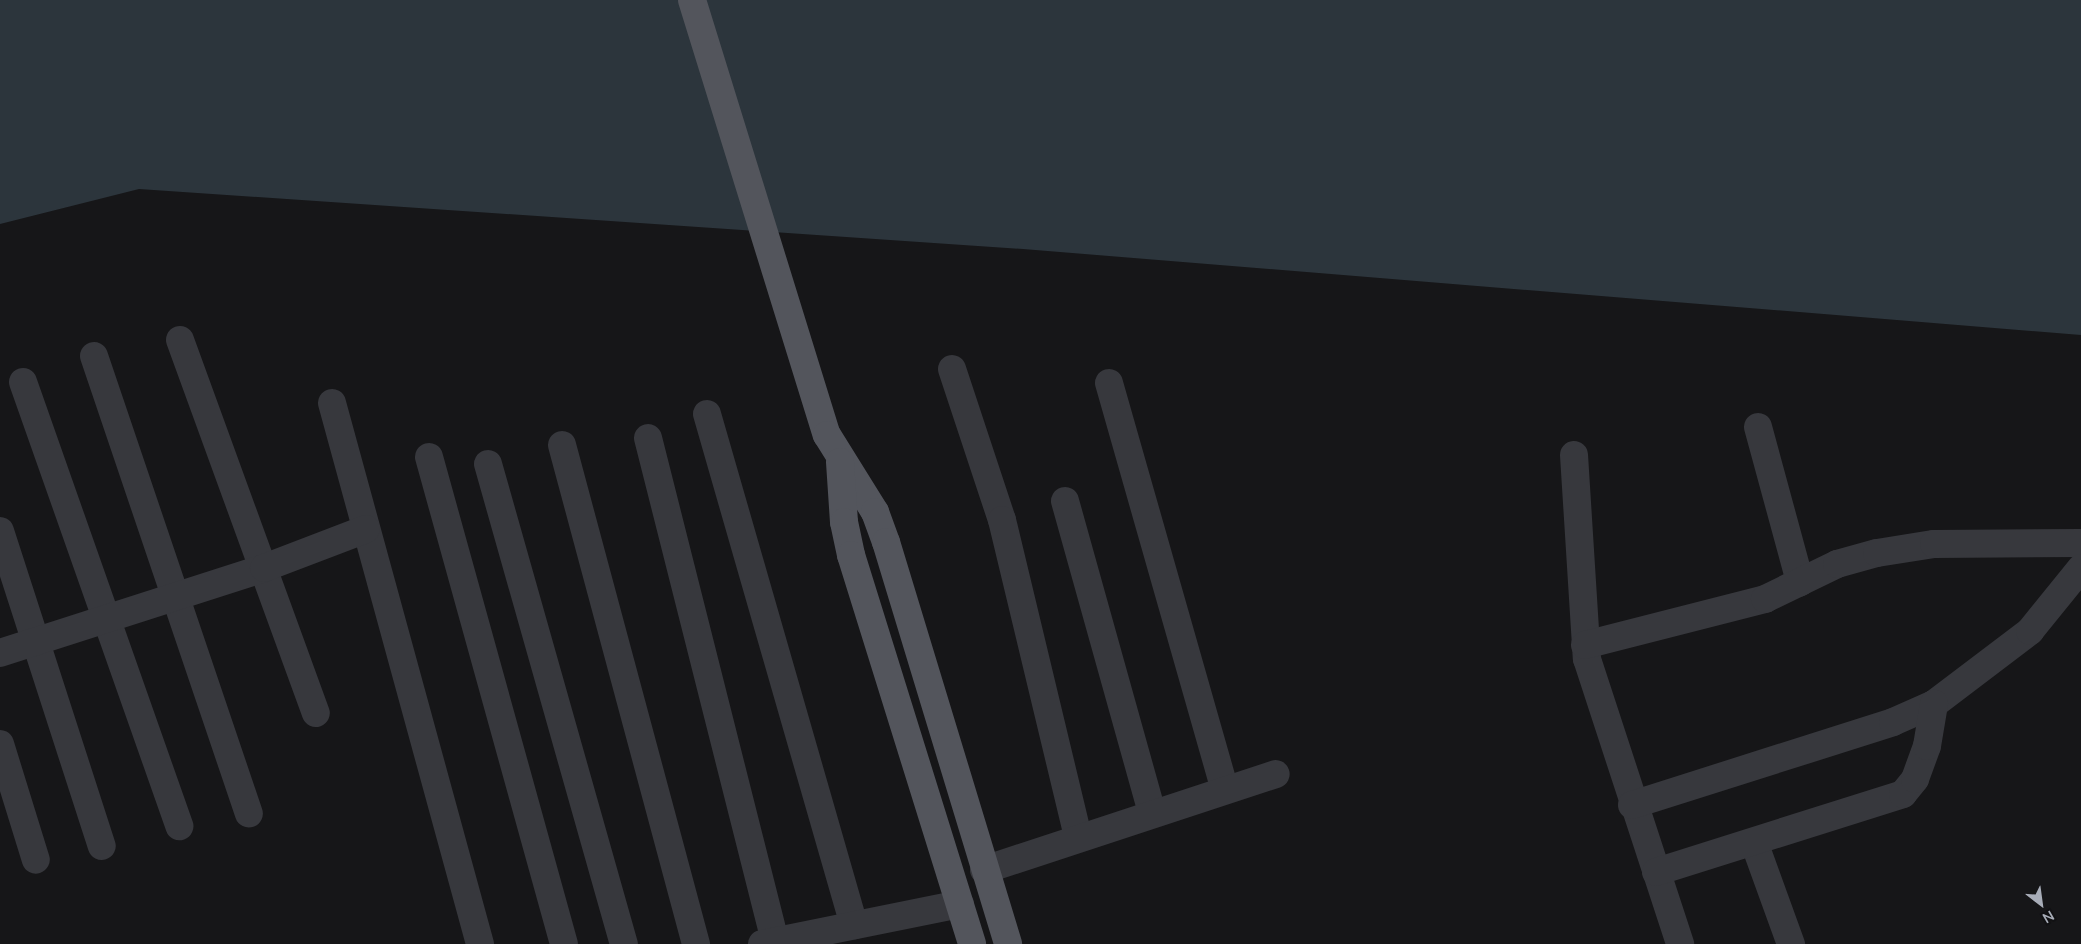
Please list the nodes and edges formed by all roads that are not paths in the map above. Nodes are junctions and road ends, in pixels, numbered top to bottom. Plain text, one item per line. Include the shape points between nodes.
1 (692, 0) edge
2 (180, 340) dead end
3 (94, 356) dead end
4 (952, 368) dead end
5 (23, 382) dead end
6 (1109, 383) dead end
7 (332, 404) dead end
8 (707, 414) dead end
9 (1758, 427) dead end
10 (648, 438) dead end
11 (562, 445) dead end
12 (1574, 455) dead end
13 (429, 457) dead end
14 (840, 462) junction
15 (488, 464) dead end
16 (1065, 501) dead end
17 (366, 529) junction
18 (0, 531) edge
19 (2081, 543) edge
20 (264, 568) junction
21 (2081, 568) edge
22 (1800, 582) junction
23 (175, 596) junction
24 (109, 617) junction
25 (38, 640) junction
26 (1585, 645) junction
27 (0, 653) edge
28 (1934, 704) junction
29 (316, 712) dead end
30 (0, 744) edge
31 (1276, 774) dead end
32 (1225, 790) junction
33 (1632, 805) junction
34 (249, 813) dead end
35 (1152, 813) junction
36 (178, 826) dead end
37 (1078, 837) junction
38 (1754, 842) junction
39 (102, 846) dead end
40 (36, 860) dead end
41 (984, 870) junction
42 (1656, 872) junction
43 (960, 904) junction
44 (854, 925) junction
45 (768, 943) edge
46 (480, 944) edge
47 (564, 944) edge
48 (624, 944) edge
49 (696, 944) edge
50 (972, 944) edge
51 (1008, 944) edge
52 (1680, 944) edge
53 (1791, 944) edge

1 - 14 main road via 826,435
2 - 20 street
3 - 23 street
4 - 37 street via 1002,520
5 - 24 street
6 - 32 street
7 - 17 street
8 - 44 street
9 - 22 street
10 - 45 street
11 - 49 street
12 - 26 street via 1586,598
13 - 47 street
14 - 41 main road via 875,512 886,542
14 - 43 main road via 844,522 851,555
15 - 48 street
16 - 35 street
17 - 20 street
17 - 46 street
18 - 25 street
19 - 22 street via 1934,544 1837,564
20 - 23 street
20 - 29 street
21 - 28 street via 2030,631
22 - 26 street via 1765,599
23 - 24 street
23 - 34 street
24 - 25 street
24 - 36 street
25 - 27 street
25 - 39 street
26 - 33 street
28 - 33 street via 1893,722
28 - 38 street via 1927,746 1915,779 1903,794
30 - 40 street
31 - 32 street
32 - 35 street
33 - 42 street
35 - 37 street
37 - 41 street
38 - 42 street
38 - 53 street
41 - 51 main road
42 - 52 street
43 - 44 street
43 - 50 main road
44 - 45 street

